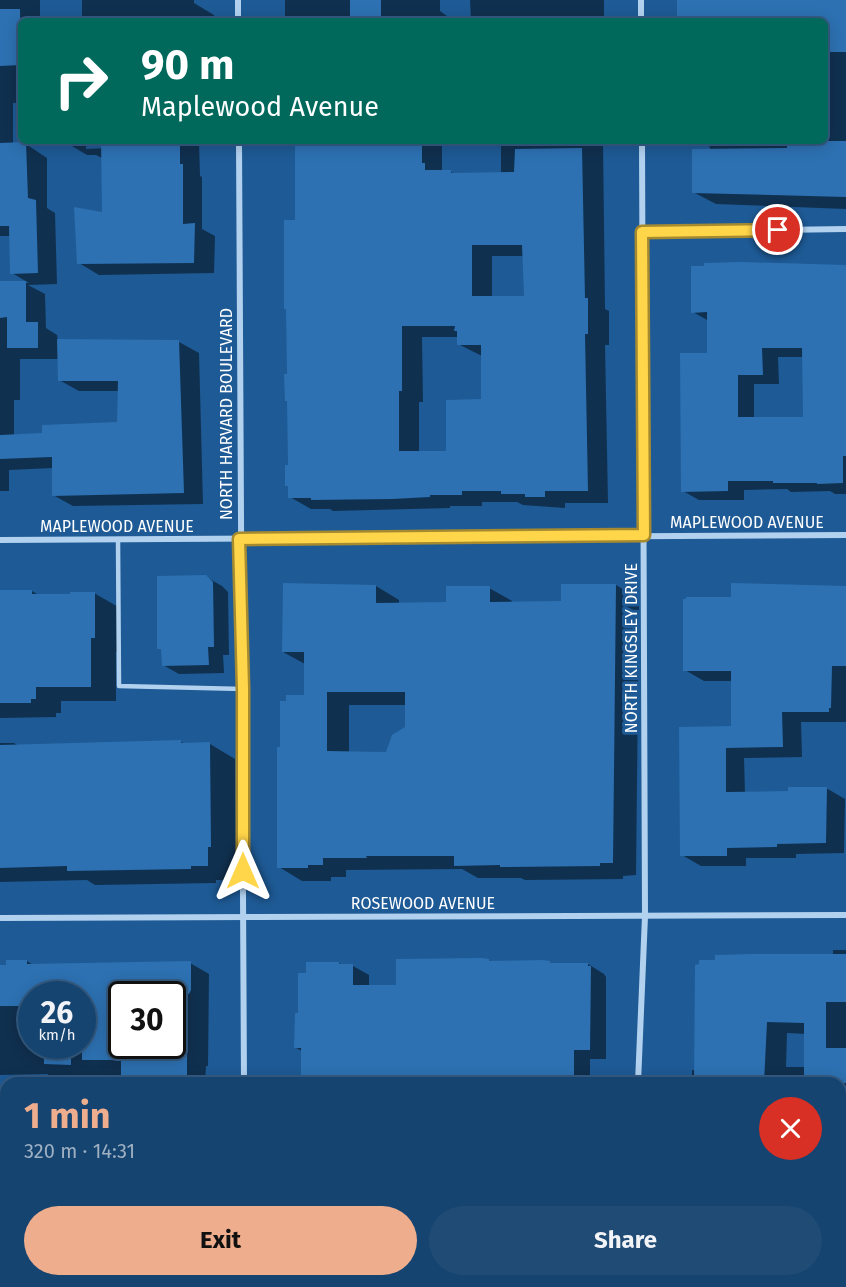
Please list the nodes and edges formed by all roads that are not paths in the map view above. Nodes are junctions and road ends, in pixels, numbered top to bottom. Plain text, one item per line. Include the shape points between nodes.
1 (238, 0) edge
2 (641, 0) edge
3 (238, 18) edge
4 (641, 18) edge
5 (239, 144) edge
6 (642, 144) edge
7 (846, 230) edge
8 (642, 232) junction
9 (644, 535) junction
10 (846, 535) edge
11 (118, 539) junction
12 (239, 539) junction
13 (0, 540) edge
14 (243, 689) junction
15 (846, 915) edge
16 (645, 916) junction
17 (0, 918) edge
18 (243, 918) junction
19 (244, 1077) edge
20 (638, 1077) edge

1 - 3 street
2 - 4 street
5 - 12 street, NORTH HARVARD BOULEVARD
6 - 8 street, NORTH KINGSLEY DRIVE
7 - 8 street
8 - 9 street, NORTH KINGSLEY DRIVE
9 - 10 street, MAPLEWOOD AVENUE
9 - 12 street, MAPLEWOOD AVENUE
9 - 16 street, NORTH KINGSLEY DRIVE
11 - 12 street, MAPLEWOOD AVENUE
11 - 13 street, MAPLEWOOD AVENUE
11 - 14 lane via 119,686
12 - 14 street, NORTH HARVARD BOULEVARD
14 - 18 street, NORTH HARVARD BOULEVARD
15 - 16 street, ROSEWOOD AVENUE
16 - 18 street, ROSEWOOD AVENUE
16 - 20 street, NORTH KINGSLEY DRIVE
17 - 18 street, ROSEWOOD AVENUE
18 - 19 street, NORTH HARVARD BOULEVARD

